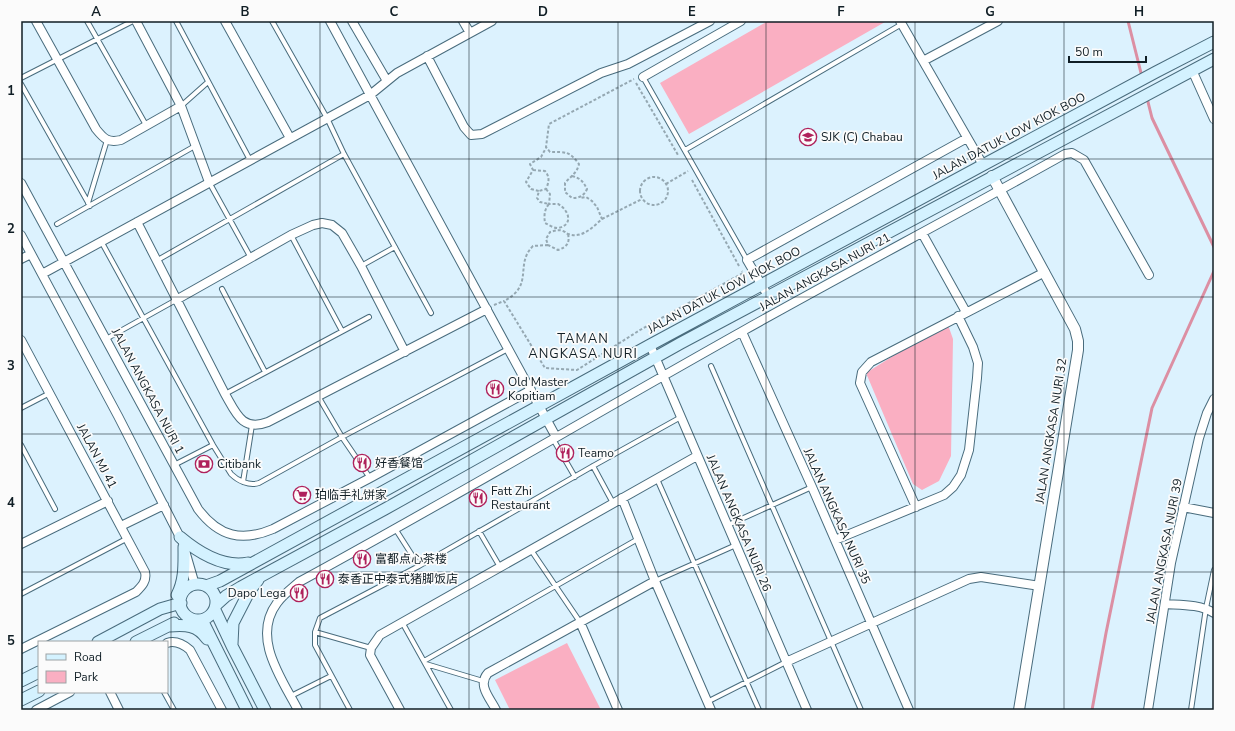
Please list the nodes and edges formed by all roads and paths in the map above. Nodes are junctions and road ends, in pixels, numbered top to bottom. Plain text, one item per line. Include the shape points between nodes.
1 (36, 21) edge
2 (87, 21) edge
3 (134, 21) edge
4 (176, 21) edge
5 (225, 21) edge
6 (272, 21) edge
7 (330, 21) edge
8 (352, 21) edge
9 (463, 21) edge
10 (492, 21) edge
11 (710, 21) edge
12 (741, 21) edge
13 (998, 21) edge
14 (901, 23) edge
15 (470, 33) junction
16 (97, 39) junction
17 (1214, 42) edge
18 (427, 56) junction
19 (1214, 59) edge
20 (57, 60) junction
21 (922, 61) junction
22 (1192, 70) junction
23 (643, 77) junction
24 (21, 78) edge
25 (634, 79) junction
26 (387, 81) junction
27 (208, 82) junction
28 (21, 84) edge
29 (370, 94) junction
30 (181, 106) junction
31 (327, 118) junction
32 (1214, 119) edge
33 (146, 126) junction
34 (290, 138) junction
35 (967, 138) junction
36 (107, 140) junction
37 (195, 146) junction
38 (546, 147) junction
39 (685, 150) junction
40 (344, 154) junction
41 (680, 158) dead end
42 (250, 160) junction
43 (684, 165) dead end
44 (983, 165) junction
45 (532, 170) junction
46 (572, 176) junction
47 (992, 176) junction
48 (691, 178) dead end
49 (209, 182) junction
50 (21, 183) edge
51 (666, 184) junction
52 (546, 189) junction
53 (539, 191) junction
54 (1000, 191) junction
55 (579, 198) junction
56 (642, 199) junction
57 (549, 204) junction
58 (89, 205) junction
59 (230, 219) junction
60 (602, 219) junction
61 (137, 222) junction
62 (57, 224) dead end
63 (558, 229) junction
64 (922, 233) junction
65 (568, 234) junction
66 (21, 235) edge
67 (292, 235) junction
68 (102, 241) junction
69 (548, 245) junction
70 (395, 247) junction
71 (31, 254) junction
72 (251, 258) junction
73 (21, 260) edge
74 (747, 260) junction
75 (156, 261) junction
76 (64, 262) junction
77 (361, 266) junction
78 (1045, 272) junction
79 (42, 274) junction
80 (1148, 275) dead end
81 (762, 285) junction
82 (222, 289) dead end
83 (768, 296) junction
84 (176, 300) junction
85 (487, 309) junction
86 (966, 312) junction
87 (431, 314) dead end
88 (958, 316) junction
89 (369, 317) dead end
90 (144, 318) junction
91 (342, 331) junction
92 (742, 332) junction
93 (106, 338) junction
94 (21, 340) edge
95 (650, 345) junction
96 (509, 349) junction
97 (405, 352) junction
98 (655, 358) junction
99 (711, 366) dead end
100 (265, 372) junction
101 (663, 377) junction
102 (531, 390) junction
103 (50, 393) junction
104 (225, 394) junction
105 (318, 396) junction
106 (1214, 399) edge
107 (540, 407) junction
108 (21, 408) edge
109 (1211, 414) edge
110 (681, 417) junction
111 (546, 419) junction
112 (252, 425) junction
113 (342, 437) junction
114 (555, 438) junction
115 (21, 445) edge
116 (213, 445) junction
117 (697, 456) junction
118 (174, 465) junction
119 (593, 466) junction
120 (575, 477) junction
121 (370, 478) junction
122 (657, 479) junction
123 (243, 482) junction
124 (812, 487) junction
125 (622, 498) junction
126 (108, 501) junction
127 (613, 503) junction
128 (164, 505) junction
129 (771, 505) junction
130 (916, 506) junction
131 (1183, 507) junction
132 (55, 509) dead end
133 (1214, 513) edge
134 (728, 525) junction
135 (121, 526) junction
136 (396, 530) junction
137 (479, 531) junction
138 (128, 538) junction
139 (638, 539) junction
140 (835, 540) junction
141 (182, 542) junction
142 (21, 544) edge
143 (736, 544) junction
144 (531, 550) junction
145 (256, 561) junction
146 (695, 563) junction
147 (419, 566) junction
148 (500, 567) junction
149 (1214, 570) edge
150 (262, 576) junction
151 (655, 581) junction
152 (195, 585) junction
153 (206, 586) junction
154 (555, 586) junction
155 (1040, 586) junction
156 (21, 594) edge
157 (181, 603) junction
158 (1164, 604) junction
159 (215, 607) junction
160 (1206, 608) junction
161 (160, 609) junction
162 (1214, 613) edge
163 (190, 618) junction
164 (202, 620) junction
165 (402, 622) junction
166 (580, 622) junction
167 (871, 623) junction
168 (169, 626) junction
169 (315, 632) junction
170 (100, 641) edge
171 (138, 641) edge
172 (831, 642) junction
173 (168, 643) edge
174 (232, 646) junction
175 (371, 648) junction
176 (21, 649) edge
177 (219, 656) junction
178 (425, 662) junction
179 (786, 662) junction
180 (38, 672) edge
181 (331, 676) junction
182 (21, 681) edge
183 (483, 681) junction
184 (747, 682) junction
185 (38, 692) edge
186 (68, 693) edge
187 (110, 693) edge
188 (165, 693) edge
189 (291, 696) junction
190 (21, 700) edge
191 (707, 702) junction
192 (36, 710) edge
193 (119, 710) edge
194 (174, 710) edge
195 (222, 710) edge
196 (247, 710) edge
197 (265, 710) edge
198 (298, 710) edge
199 (350, 710) edge
200 (400, 710) edge
201 (451, 710) edge
202 (496, 710) edge
203 (618, 710) edge
204 (711, 710) edge
205 (759, 710) edge
206 (807, 710) edge
207 (861, 710) edge
208 (909, 710) edge
209 (1019, 710) edge
210 (1148, 710) edge
211 (1191, 710) edge

1 - 20 street
2 - 16 lane
3 - 16 lane
3 - 30 street
4 - 27 lane
5 - 34 street
6 - 31 lane
7 - 29 street
8 - 26 street
9 - 15 street
10 - 15 street
11 - 18 street via 628,64 601,73 476,136 471,135 464,127
12 - 23 street
13 - 21 street
14 - 21 street
14 - 39 lane
15 - 18 street
16 - 20 lane
16 - 33 lane
17 - 44 main road, JALAN DATUK LOW KIOK BOO
18 - 26 street
19 - 22 main road
20 - 24 lane
20 - 36 street via 96,129
21 - 35 street
22 - 32 street
22 - 47 main road
23 - 25 path
23 - 39 lane
25 - 38 path via 549,124
25 - 41 path
26 - 29 street
27 - 30 lane
27 - 42 lane
28 - 58 lane
29 - 31 street
29 - 85 street
30 - 33 street
30 - 37 street
31 - 34 street
31 - 40 lane
33 - 36 street via 121,140
34 - 42 street
35 - 44 street
35 - 74 street
36 - 58 lane
37 - 49 street
37 - 58 lane
38 - 45 path via 541,157 530,164
38 - 46 path via 550,152 571,154 579,164
39 - 74 lane
40 - 59 lane
40 - 70 lane
42 - 49 street
43 - 51 path via 688,172
44 - 81 main road, JALAN DATUK LOW KIOK BOO
45 - 52 path via 545,171 548,174
45 - 53 path via 526,182 531,189
46 - 55 path via 580,178 587,189
46 - 55 path via 565,183 565,192 572,198
47 - 54 street, JALAN ANGKASA NURI 32
47 - 83 main road
48 - 69 path via 743,273 640,330 578,370 544,368 504,301 514,296 521,287 528,251 533,246
49 - 59 lane
49 - 61 street
50 - 76 street, JALAN ANGKASA NURI 1
51 - 56 path via 668,193 663,202 654,205
51 - 56 path via 653,177 644,181 640,189
52 - 53 path
52 - 57 path via 550,194
53 - 57 path via 537,198 540,202
54 - 64 street, JALAN ANGKASA NURI 21
54 - 78 street, JALAN ANGKASA NURI 32
54 - 80 street, JALAN ANGKASA NURI 21 via 1065,154 1079,156 1084,160
55 - 60 path via 586,197 592,201
56 - 60 path
57 - 63 path via 544,216 545,223
57 - 63 path via 558,204 567,212 567,222
58 - 62 lane
59 - 72 lane
59 - 75 lane
60 - 65 path via 587,231
61 - 68 street
61 - 75 street
63 - 65 path
63 - 69 path via 550,232 546,239
64 - 86 street
64 - 92 street, JALAN ANGKASA NURI 21
65 - 69 path via 569,240 563,248 558,250
66 - 71 street
67 - 72 street
67 - 77 street via 318,224 332,225 342,233
67 - 91 lane
68 - 76 street
68 - 90 lane
70 - 77 lane
70 - 87 lane
71 - 73 street
71 - 79 street
72 - 84 street
74 - 81 street
75 - 84 street
76 - 79 street
76 - 93 street, JALAN ANGKASA NURI 1
77 - 97 street
78 - 86 street
78 - 155 street, JALAN ANGKASA NURI 32 via 1075,328 1078,350
79 - 128 street
81 - 83 street
81 - 95 main road, JALAN DATUK LOW KIOK BOO
82 - 100 lane
83 - 98 main road
84 - 90 lane
84 - 104 street
85 - 96 street
85 - 97 street
86 - 88 street
88 - 130 street via 978,363 970,450 961,475 953,487 944,495
88 - 130 street via 871,362 862,372 860,383
89 - 91 lane
90 - 93 lane
90 - 116 lane
91 - 100 lane
92 - 101 street, JALAN ANGKASA NURI 21
92 - 124 street, JALAN ANGKASA NURI 35
93 - 118 street, JALAN ANGKASA NURI 1
94 - 103 street, JALAN MJ 41
95 - 98 street, JALAN ANGKASA NURI 26
95 - 107 main road, JALAN DATUK LOW KIOK BOO
96 - 102 street
96 - 113 lane
97 - 105 street
98 - 101 street, JALAN ANGKASA NURI 26
98 - 111 main road
99 - 129 lane
100 - 104 lane
101 - 110 street, JALAN ANGKASA NURI 26
101 - 114 street, JALAN ANGKASA NURI 21
102 - 107 street
102 - 121 street, JALAN ANGKASA NURI 1
103 - 108 lane
103 - 126 street, JALAN MJ 41
104 - 112 street via 237,414
105 - 112 street via 268,422
105 - 113 lane
106 - 109 street, JALAN ANGKASA NURI 39
107 - 111 street
107 - 145 main road, JALAN DATUK LOW KIOK BOO
109 - 131 street, JALAN ANGKASA NURI 39 via 1199,438
110 - 117 street, JALAN ANGKASA NURI 26
110 - 119 lane
111 - 114 street
111 - 150 main road
112 - 123 lane
113 - 121 lane
113 - 123 lane via 259,483 250,485
114 - 120 lane
114 - 136 street, JALAN ANGKASA NURI 21
115 - 132 lane
116 - 118 lane
116 - 123 lane via 231,474
117 - 122 street
117 - 134 street, JALAN ANGKASA NURI 26
118 - 121 street, JALAN ANGKASA NURI 1 via 206,520 233,535 247,537 273,529
119 - 120 lane
119 - 127 lane
120 - 137 lane
122 - 125 street
122 - 146 lane
124 - 129 lane
124 - 140 street, JALAN ANGKASA NURI 35
125 - 127 street
125 - 139 street
126 - 135 street, JALAN MJ 41
126 - 142 street
127 - 144 street
128 - 135 street
128 - 141 street
129 - 134 lane
129 - 172 lane
130 - 140 street
131 - 133 street
131 - 158 street, JALAN ANGKASA NURI 39
134 - 143 street, JALAN ANGKASA NURI 26
135 - 138 street, JALAN MJ 41
136 - 147 lane
136 - 189 street, JALAN ANGKASA NURI 21 via 300,582 277,603 270,615 267,630 268,646 272,662
137 - 147 lane
137 - 148 lane
138 - 156 lane
138 - 176 street, JALAN MJ 41 via 145,572 143,585 136,592
139 - 151 street
139 - 154 lane
140 - 167 street, JALAN ANGKASA NURI 35
141 - 145 main road via 214,560 238,564
141 - 152 street
141 - 161 main road via 182,586 176,598
143 - 146 lane
143 - 179 street, JALAN ANGKASA NURI 26
144 - 148 street
144 - 154 lane
145 - 153 main road, JALAN DATUK LOW KIOK BOO
146 - 151 lane
146 - 184 lane
147 - 169 lane via 322,616
148 - 165 street
149 - 160 lane
150 - 159 main road via 226,596
150 - 174 main road via 250,590 233,623
151 - 166 street
151 - 191 street
152 - 153 main road
152 - 157 main road via 184,591
153 - 159 main road via 215,596
154 - 166 lane
154 - 178 lane
155 - 167 street via 981,577 969,579
155 - 209 street, JALAN ANGKASA NURI 32
157 - 161 main road
157 - 163 main road via 185,614
158 - 160 street
158 - 210 street, JALAN ANGKASA NURI 39
159 - 164 main road via 212,615
159 - 174 main road
160 - 162 street
160 - 211 lane
161 - 170 main road
163 - 164 main road
163 - 168 main road
164 - 177 main road
165 - 175 street via 380,635
165 - 178 lane
166 - 183 street via 488,672
166 - 203 street
167 - 172 street
167 - 208 street, JALAN ANGKASA NURI 35
168 - 171 main road
168 - 177 main road via 184,625 196,628 202,632
169 - 175 lane
169 - 181 lane via 315,645
172 - 179 street
172 - 207 lane
173 - 195 street via 184,644 190,650
174 - 197 main road
175 - 200 street via 370,655
177 - 196 main road
178 - 183 lane
178 - 201 lane
179 - 184 lane
179 - 206 street, JALAN ANGKASA NURI 26
180 - 182 main road
181 - 189 lane
181 - 199 lane
183 - 202 street
184 - 191 lane
184 - 205 lane
185 - 190 main road
186 - 192 street
187 - 193 street
188 - 194 lane
189 - 198 street
191 - 204 street

